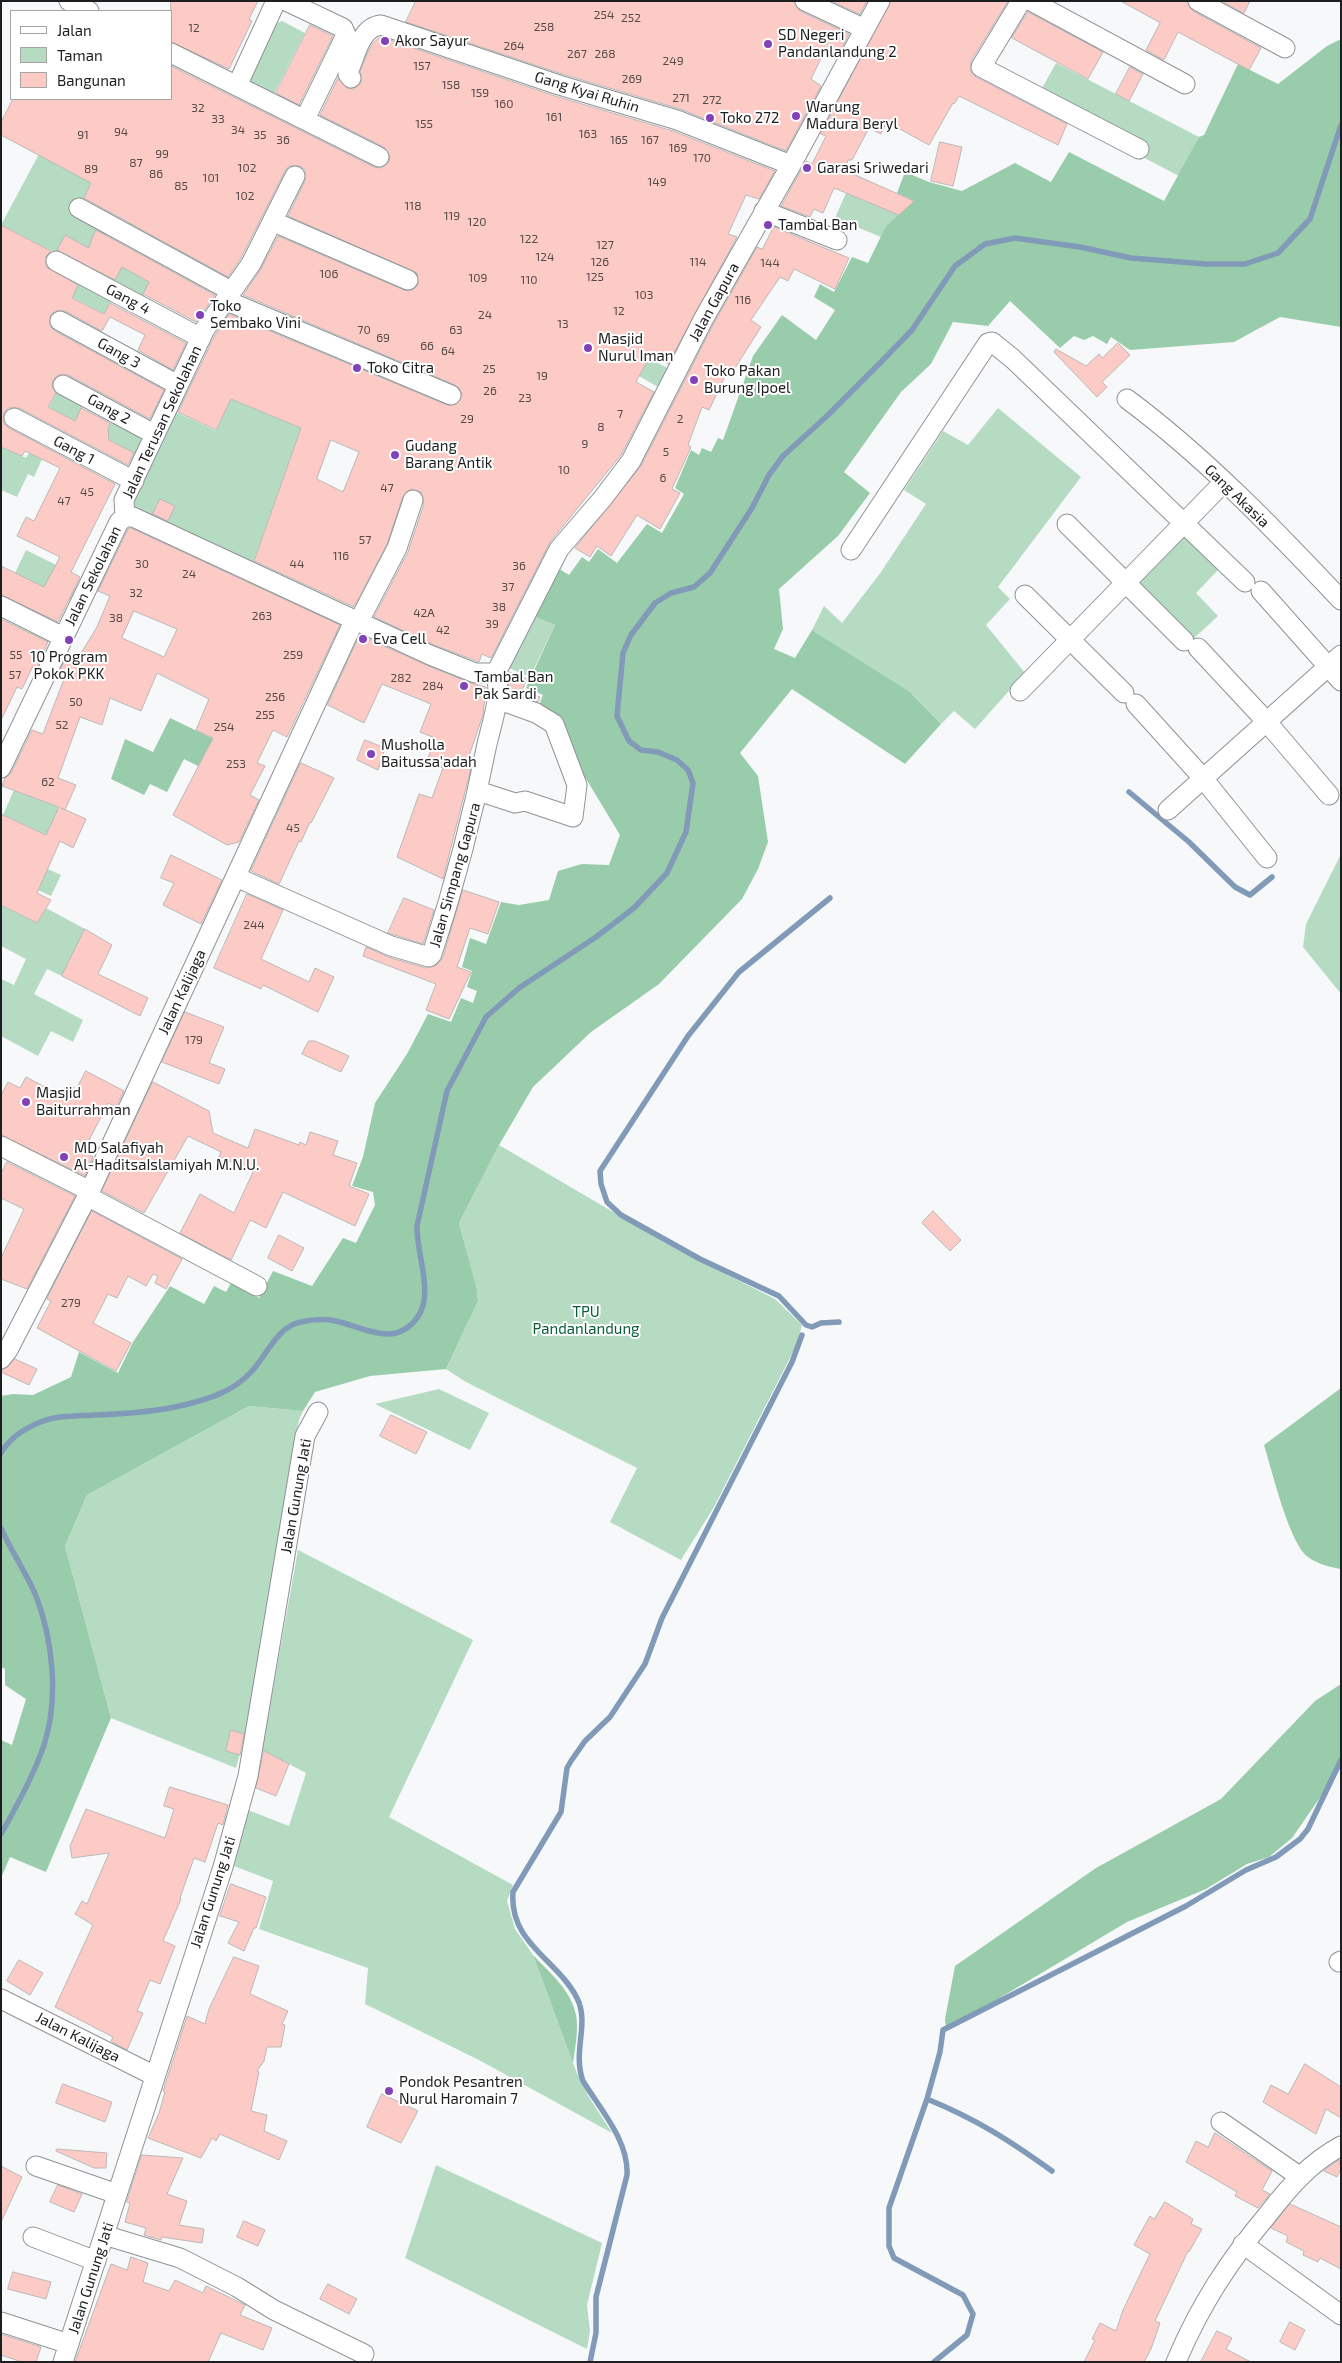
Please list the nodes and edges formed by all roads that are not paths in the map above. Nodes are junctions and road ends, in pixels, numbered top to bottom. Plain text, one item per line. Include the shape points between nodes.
1 (69, 1) edge
2 (276, 1) edge
3 (286, 1) edge
4 (805, 1) edge
5 (880, 1) edge
6 (1021, 1) edge
7 (1031, 1) edge
8 (1198, 1) edge
9 (87, 10) edge
10 (864, 29) junction
11 (1285, 48) dead end
12 (172, 54) edge
13 (351, 78) dead end
14 (1185, 84) dead end
15 (237, 86) junction
16 (305, 119) junction
17 (1140, 149) dead end
18 (379, 156) dead end
19 (791, 165) junction
20 (295, 176) dead end
21 (79, 208) dead end
22 (764, 211) junction
23 (274, 222) junction
24 (837, 240) dead end
25 (56, 260) dead end
26 (408, 280) dead end
27 (228, 296) junction
28 (60, 321) dead end
29 (203, 333) junction
30 (63, 385) dead end
31 (178, 385) junction
32 (451, 395) dead end
33 (1127, 399) dead end
34 (14, 418) dead end
35 (154, 434) junction
36 (134, 481) junction
37 (1224, 482) junction
38 (413, 500) dead end
39 (126, 518) junction
40 (1067, 524) dead end
41 (1183, 524) junction
42 (851, 550) dead end
43 (1124, 583) junction
44 (1026, 595) dead end
45 (1341, 600) edge
46 (1, 606) edge
47 (356, 622) junction
48 (63, 637) junction
49 (1069, 639) junction
50 (1337, 668) edge
51 (496, 674) junction
52 (1020, 691) dead end
53 (497, 699) junction
54 (1266, 721) junction
55 (1, 768) edge
56 (1202, 778) junction
57 (478, 791) junction
58 (1330, 795) dead end
59 (1168, 810) dead end
60 (1267, 858) dead end
61 (236, 877) junction
62 (1, 1146) edge
63 (88, 1193) junction
64 (257, 1286) dead end
65 (1, 1359) edge
66 (318, 1412) dead end
67 (1, 1999) edge
68 (155, 2076) junction
69 (1221, 2122) dead end
70 (1341, 2146) edge
71 (36, 2166) dead end
72 (1298, 2176) junction
73 (117, 2194) junction
74 (104, 2235) junction
75 (33, 2237) dead end
76 (1243, 2244) junction
77 (96, 2261) junction
78 (1341, 2315) edge
79 (1, 2322) edge
80 (69, 2344) junction
81 (364, 2354) dead end
82 (63, 2362) edge
83 (1176, 2362) edge

1 - 9 street
2 - 15 street
3 - 16 street via 343,28 346,35
4 - 10 street
5 - 10 street, Jalan Gapura
6 - 17 street via 981,67
7 - 14 street
8 - 11 street
10 - 19 street, Jalan Gapura
12 - 15 street
13 - 19 street, Gang Kyai Ruhin via 348,70 366,32 381,25 658,114
15 - 16 street
16 - 18 street
19 - 22 street, Jalan Gapura
20 - 23 street, Jalan Terusan Sekolahan
21 - 27 street
22 - 24 street
22 - 51 street, Jalan Gapura via 630,461 559,550
23 - 26 street
23 - 27 street, Jalan Terusan Sekolahan via 251,264
25 - 29 street, Gang 4
27 - 29 street, Jalan Terusan Sekolahan
27 - 32 street
28 - 31 street, Gang 3
29 - 31 street, Jalan Terusan Sekolahan
30 - 35 street, Gang 2
31 - 35 street, Jalan Terusan Sekolahan
33 - 37 street, Gang Akasia via 1169,430
34 - 36 street, Gang 1
35 - 36 street, Jalan Terusan Sekolahan
36 - 39 street, Jalan Terusan Sekolahan via 124,500
37 - 41 street
37 - 45 street, Gang Akasia
38 - 47 street, Jalan Kalijaga via 397,548
39 - 47 street via 133,517
39 - 48 street, Jalan Sekolahan via 120,522
40 - 43 street
41 - 42 street via 1014,359 992,342 988,343
41 - 43 street
41 - 50 street via 1253,586
43 - 49 street
43 - 54 street via 1191,644
44 - 49 street
46 - 48 street, Jalan Sekolahan
47 - 51 street via 469,672
47 - 61 street, Jalan Kalijaga
48 - 55 street, Jalan Sekolahan
49 - 52 street
49 - 56 street via 1130,698
50 - 54 street
51 - 53 street, Jalan Simpang Gapura
53 - 57 street, Jalan Simpang Gapura
53 - 57 street via 536,713 554,724 575,779 573,817 525,801 515,803
54 - 56 street
54 - 58 street
56 - 59 street
56 - 60 street
57 - 61 street, Jalan Simpang Gapura via 454,886 429,957 391,946
61 - 63 street, Jalan Kalijaga
62 - 63 street
63 - 64 street
63 - 65 street, Jalan Kalijaga via 17,1335
66 - 68 street, Jalan Gunung Jati via 305,1436 248,1776 223,1867
67 - 68 street, Jalan Kalijaga
68 - 73 street, Jalan Gunung Jati
69 - 72 street
70 - 72 street via 1322,2156
71 - 73 street
72 - 76 street
73 - 74 street, Jalan Gunung Jati
74 - 77 street, Jalan Gunung Jati
74 - 81 street via 180,2258 274,2310
75 - 77 street
76 - 78 street
76 - 83 street via 1218,2279
77 - 80 street, Jalan Gunung Jati
79 - 80 street
80 - 82 street, Jalan Gunung Jati

